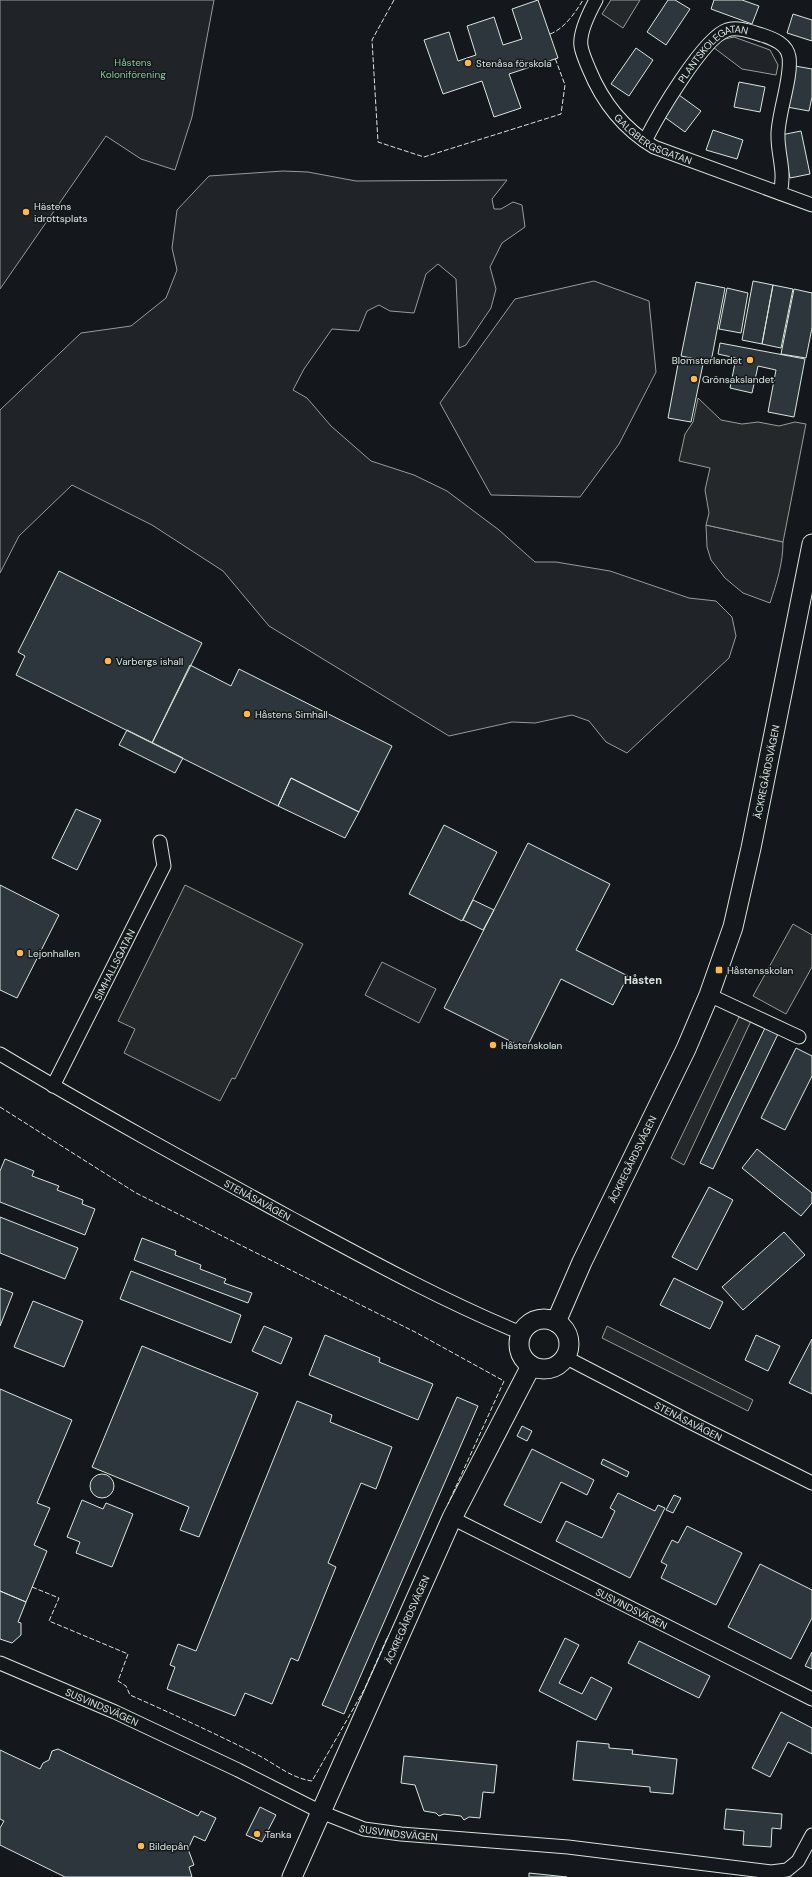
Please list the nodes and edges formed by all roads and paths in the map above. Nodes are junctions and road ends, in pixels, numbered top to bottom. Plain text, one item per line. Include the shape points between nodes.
1 (596, 0) edge
2 (645, 141) junction
3 (780, 193) junction
4 (812, 205) edge
5 (812, 544) edge
6 (160, 842) dead end
7 (709, 995) junction
8 (799, 1037) dead end
9 (0, 1054) edge
10 (53, 1086) junction
11 (556, 1322) junction
12 (521, 1333) junction
13 (565, 1357) junction
14 (531, 1366) junction
15 (812, 1483) edge
16 (452, 1518) junction
17 (0, 1663) edge
18 (812, 1699) edge
19 (321, 1812) junction
20 (812, 1835) edge
21 (788, 1873) edge
22 (292, 1877) edge

1 - 2 street, GALGBERGSGATAN via 586,22 581,45 586,62 610,109
2 - 3 street, GALGBERGSGATAN via 687,160
2 - 3 street, PLANTSKOLEGATAN via 657,118 695,61 719,34 733,28 771,38 786,50 789,65 778,132 783,174
3 - 4 street, GALGBERGSGATAN
5 - 7 street, ÄCKREGÅRDSVÄGEN via 741,895 733,927
6 - 10 street, SIMHALLSGATAN via 164,866
7 - 8 street
7 - 11 street, ÄCKREGÅRDSVÄGEN via 683,1056 582,1262
9 - 10 street, STENÅSAVÄGEN
10 - 12 street, STENÅSAVÄGEN via 401,1277 460,1307
11 - 12 street via 536,1320 527,1325
11 - 13 street via 568,1338 569,1348
12 - 14 street via 519,1349 523,1359
13 - 14 street via 558,1366 548,1370
13 - 15 street, STENÅSAVÄGEN
14 - 16 street, ÄCKREGÅRDSVÄGEN
16 - 18 street, SUSVINDSVÄGEN
16 - 19 street, ÄCKREGÅRDSVÄGEN
17 - 19 street, SUSVINDSVÄGEN via 115,1712
19 - 21 street, SUSVINDSVÄGEN via 364,1829 401,1834 568,1847
19 - 22 street, ÄCKREGÅRDSVÄGEN
20 - 21 street, SUSVINDSVÄGEN via 798,1861

